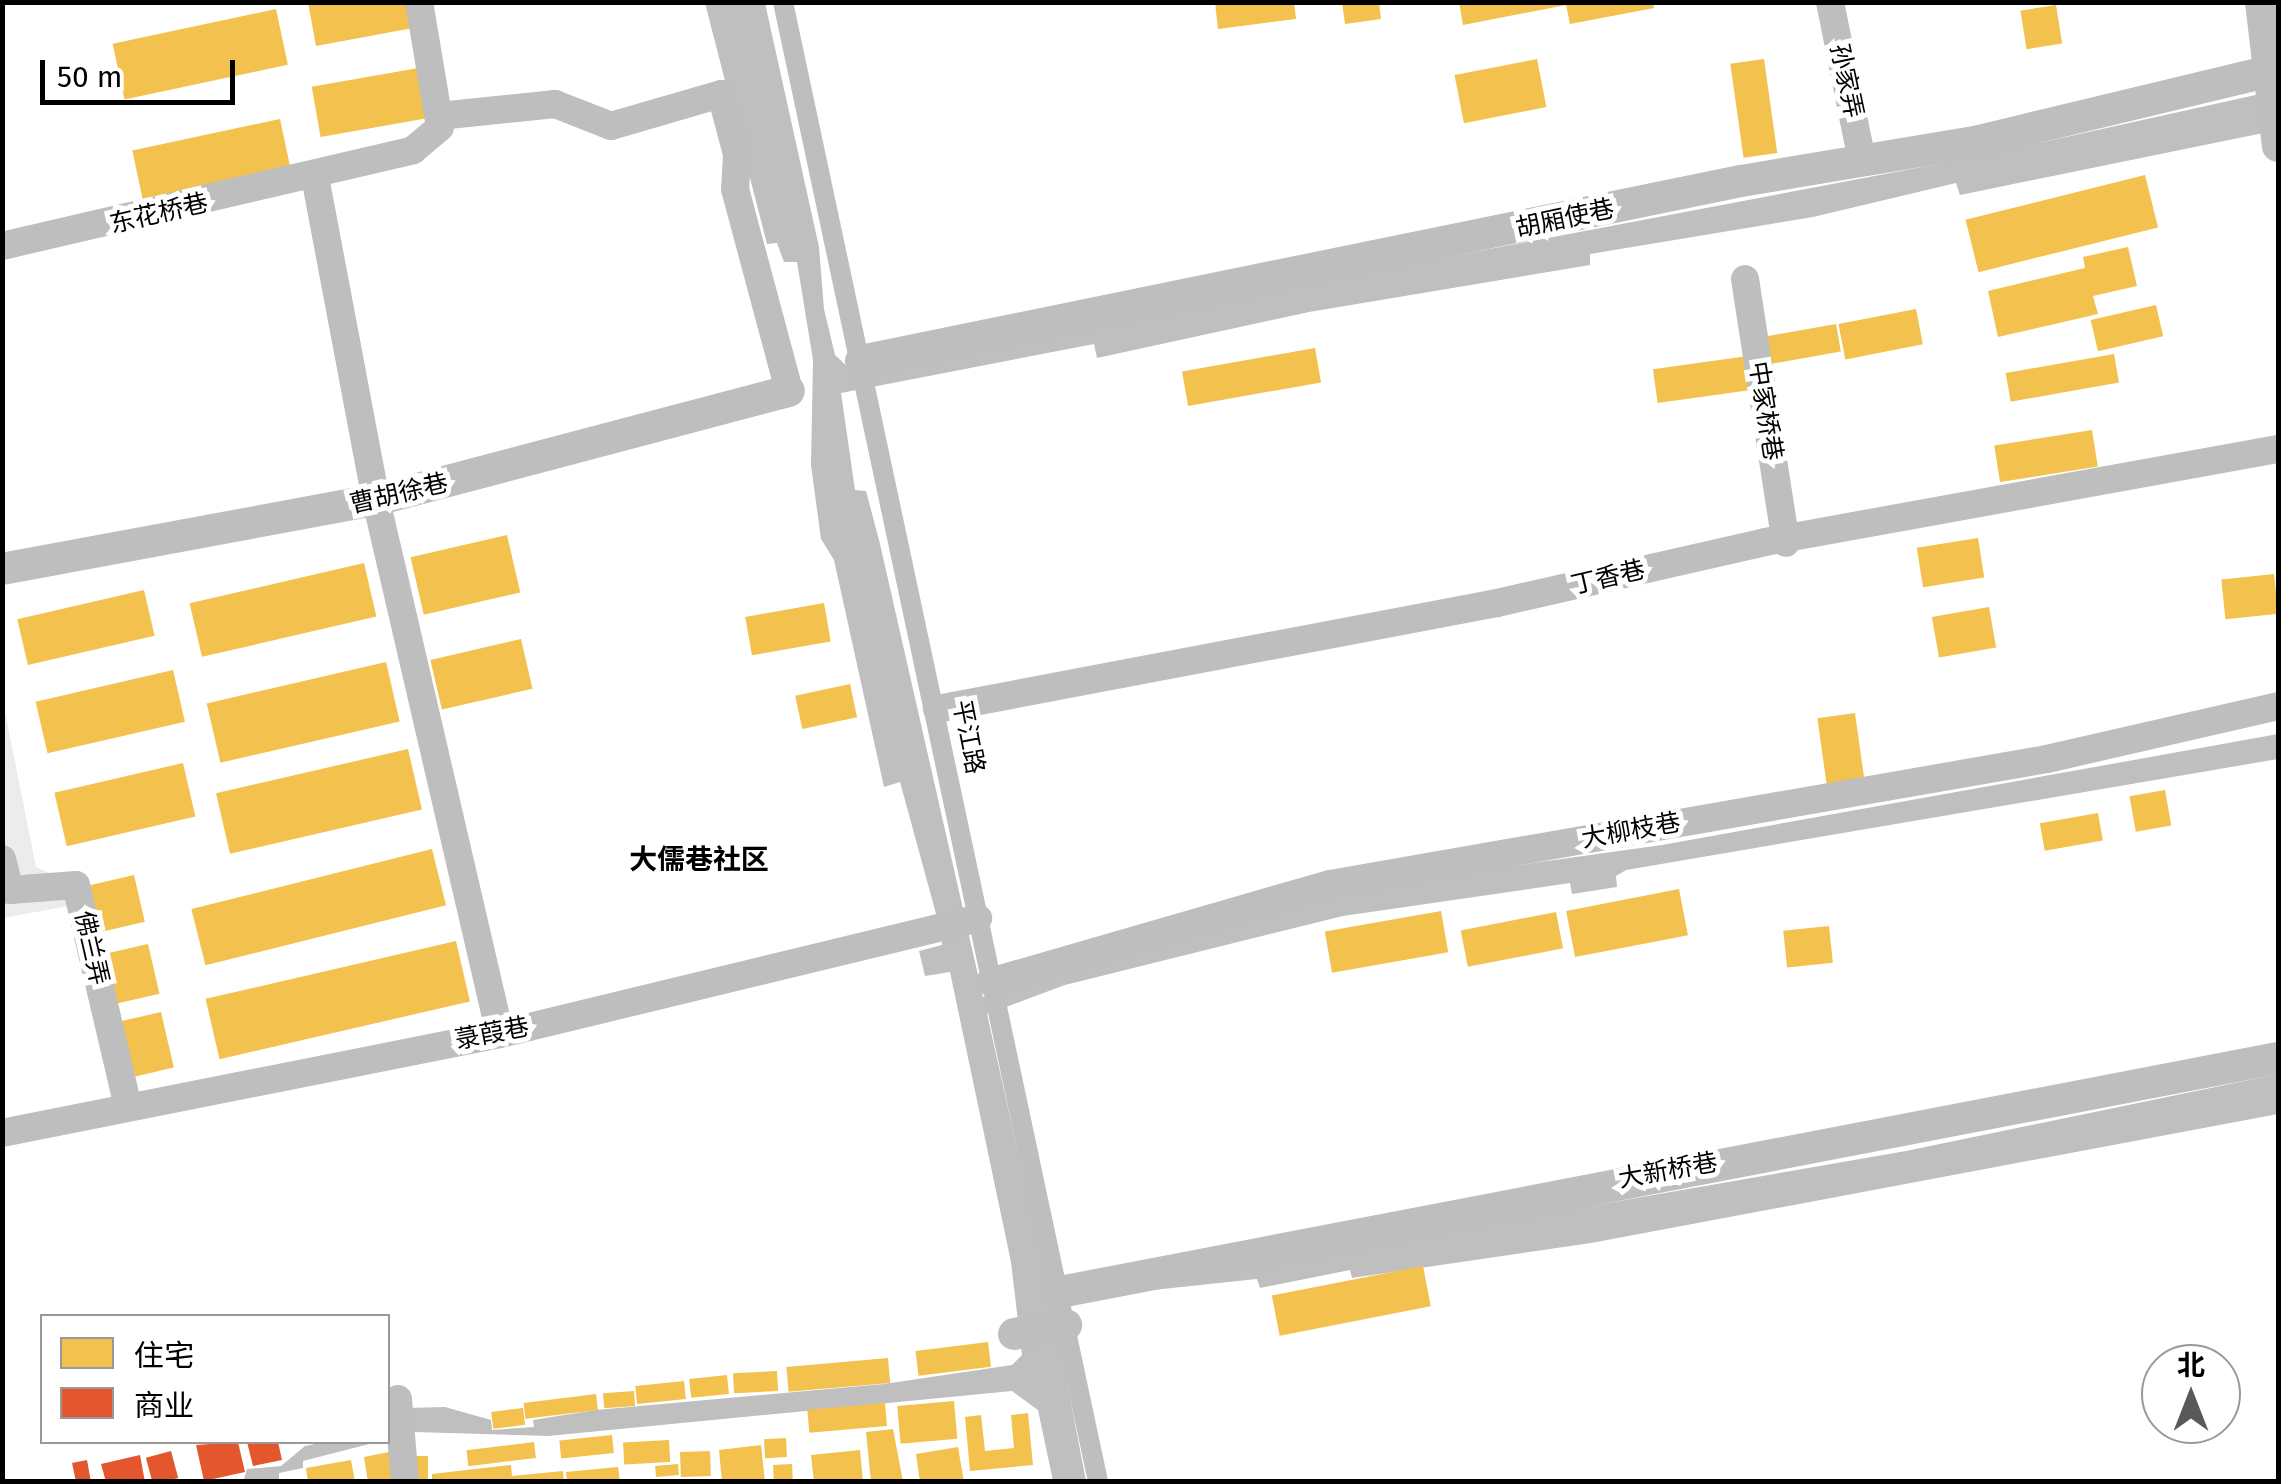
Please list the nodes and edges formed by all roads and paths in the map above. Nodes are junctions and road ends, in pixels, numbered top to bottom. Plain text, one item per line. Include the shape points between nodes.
1 (419, 2) edge
2 (783, 2) edge
3 (1830, 2) edge
4 (2261, 2) edge
5 (2268, 78) junction
6 (440, 116) junction
7 (2278, 146) edge
8 (1862, 160) junction
9 (316, 177) junction
10 (2, 246) edge
11 (1745, 278) dead end
12 (864, 369) junction
13 (789, 390) joint
14 (2278, 449) edge
15 (376, 500) junction
16 (1786, 543) junction
17 (2, 569) edge
18 (2278, 706) edge
19 (937, 709) junction
20 (2, 859) edge
21 (974, 919) junction
22 (993, 996) junction
23 (500, 1034) junction
24 (2278, 1058) edge
25 (128, 1107) junction
26 (2, 1133) edge
27 (1062, 1310) junction
28 (1014, 1334) dead end
29 (399, 1403) dead end
30 (405, 1482) edge
31 (1098, 1482) edge

1 - 6 street
2 - 12 street, 平江路
3 - 8 street, 孙家弄
4 - 5 street
5 - 7 street
5 - 8 street, 胡厢使巷
6 - 9 street, 东花桥巷 via 440,127 413,150
6 - 13 street via 555,104 611,126 721,94 736,154 735,189
8 - 12 street, 胡厢使巷
9 - 10 street, 东花桥巷
9 - 15 street
11 - 16 street, 中家桥巷
12 - 19 street, 平江路
13 - 15 street, 曹胡徐巷
14 - 16 street, 丁香巷
15 - 17 street, 曹胡徐巷
15 - 23 street
16 - 19 street, 丁香巷
18 - 22 street, 大柳枝巷 via 2047,759 1330,884
19 - 21 street, 平江路
20 - 25 street, 佛兰弄 via 10,890 76,885
21 - 22 street, 平江路
21 - 23 street, 菉葭巷
22 - 27 street, 平江路
23 - 25 street, 菉葭巷
24 - 27 street, 大新桥巷
25 - 26 street, 菉葭巷
27 - 28 street, 大新桥巷
27 - 31 street, 平江路
29 - 30 street

